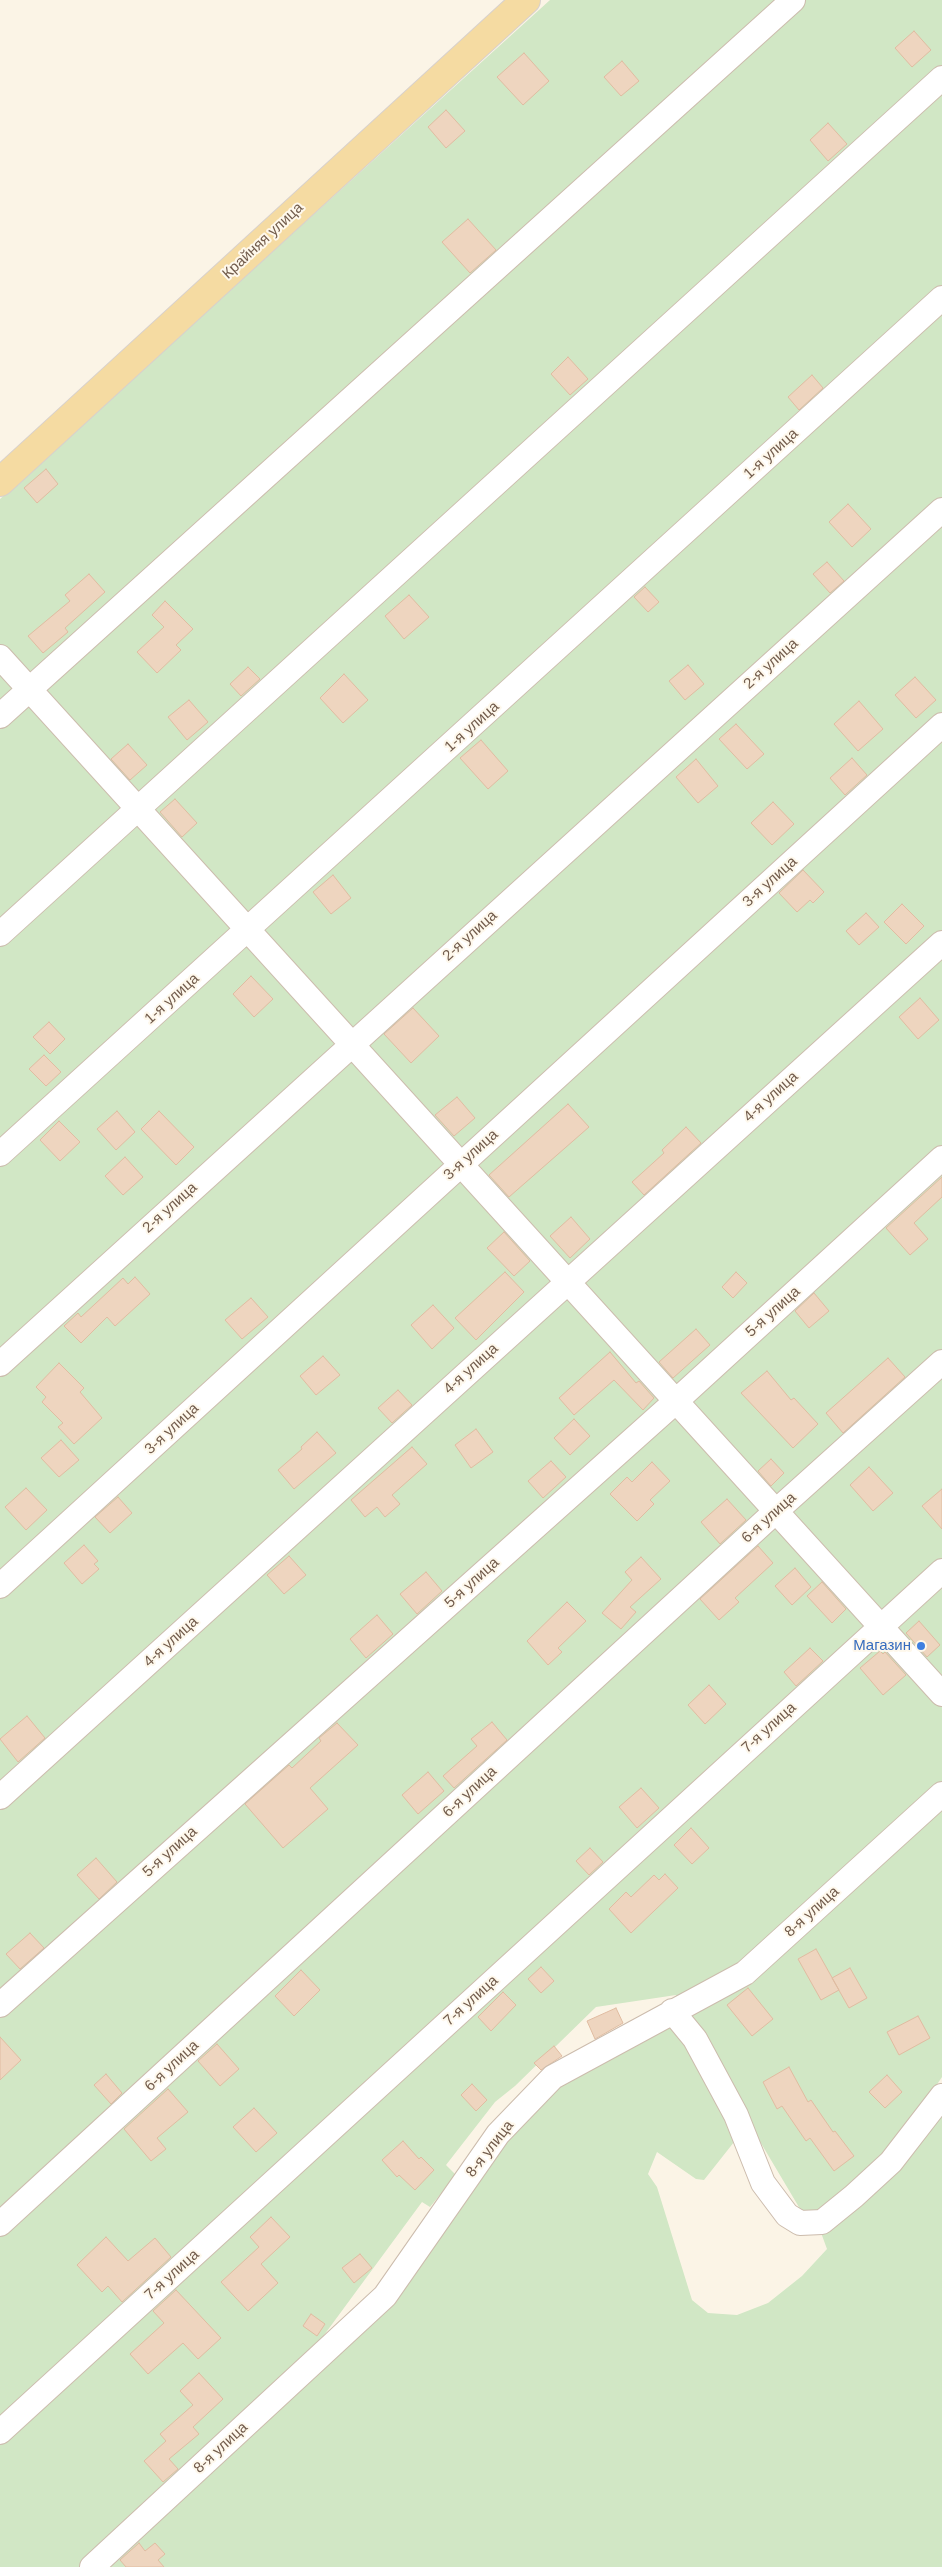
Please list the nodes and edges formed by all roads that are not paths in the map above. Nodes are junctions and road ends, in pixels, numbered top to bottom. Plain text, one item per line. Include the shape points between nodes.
1 (526, 0) edge
2 (792, 0) edge
3 (942, 78) edge
4 (942, 298) edge
5 (0, 482) edge
6 (942, 510) edge
7 (0, 658) edge
8 (28, 690) junction
9 (0, 716) edge
10 (942, 725) edge
11 (137, 809) junction
12 (247, 932) junction
13 (0, 934) edge
14 (942, 943) edge
15 (350, 1044) junction
16 (0, 1154) edge
17 (942, 1158) edge
18 (459, 1165) junction
19 (568, 1281) junction
20 (942, 1362) edge
21 (0, 1364) edge
22 (676, 1402) junction
23 (776, 1512) junction
24 (942, 1571) edge
25 (0, 1586) edge
26 (879, 1627) junction
27 (942, 1694) edge
28 (942, 1794) edge
29 (0, 1797) edge
30 (0, 2005) edge
31 (672, 2012) junction
32 (942, 2096) edge
33 (0, 2224) edge
34 (0, 2432) edge
35 (92, 2567) edge

1 - 5 main road, Крайняя улица
2 - 8 street
3 - 11 street
4 - 12 street, 1-я улица
6 - 15 street, 2-я улица
7 - 8 street
8 - 9 street
8 - 11 street
10 - 18 street, 3-я улица
11 - 12 street
11 - 13 street
12 - 15 street
12 - 16 street, 1-я улица
14 - 19 street, 4-я улица
15 - 18 street
15 - 21 street, 2-я улица
17 - 22 street, 5-я улица
18 - 19 street
18 - 25 street, 3-я улица
19 - 22 street
19 - 29 street, 4-я улица
20 - 23 street, 6-я улица
22 - 23 street
22 - 30 street, 5-я улица
23 - 26 street
23 - 33 street, 6-я улица
24 - 26 street, 7-я улица
26 - 27 street
26 - 34 street, 7-я улица
28 - 31 street, 8-я улица via 745,1973
31 - 32 street via 694,2039 736,2115 764,2184 787,2215 800,2223 822,2222 861,2189 891,2162
31 - 35 street, 8-я улица via 553,2077 498,2134 385,2296

